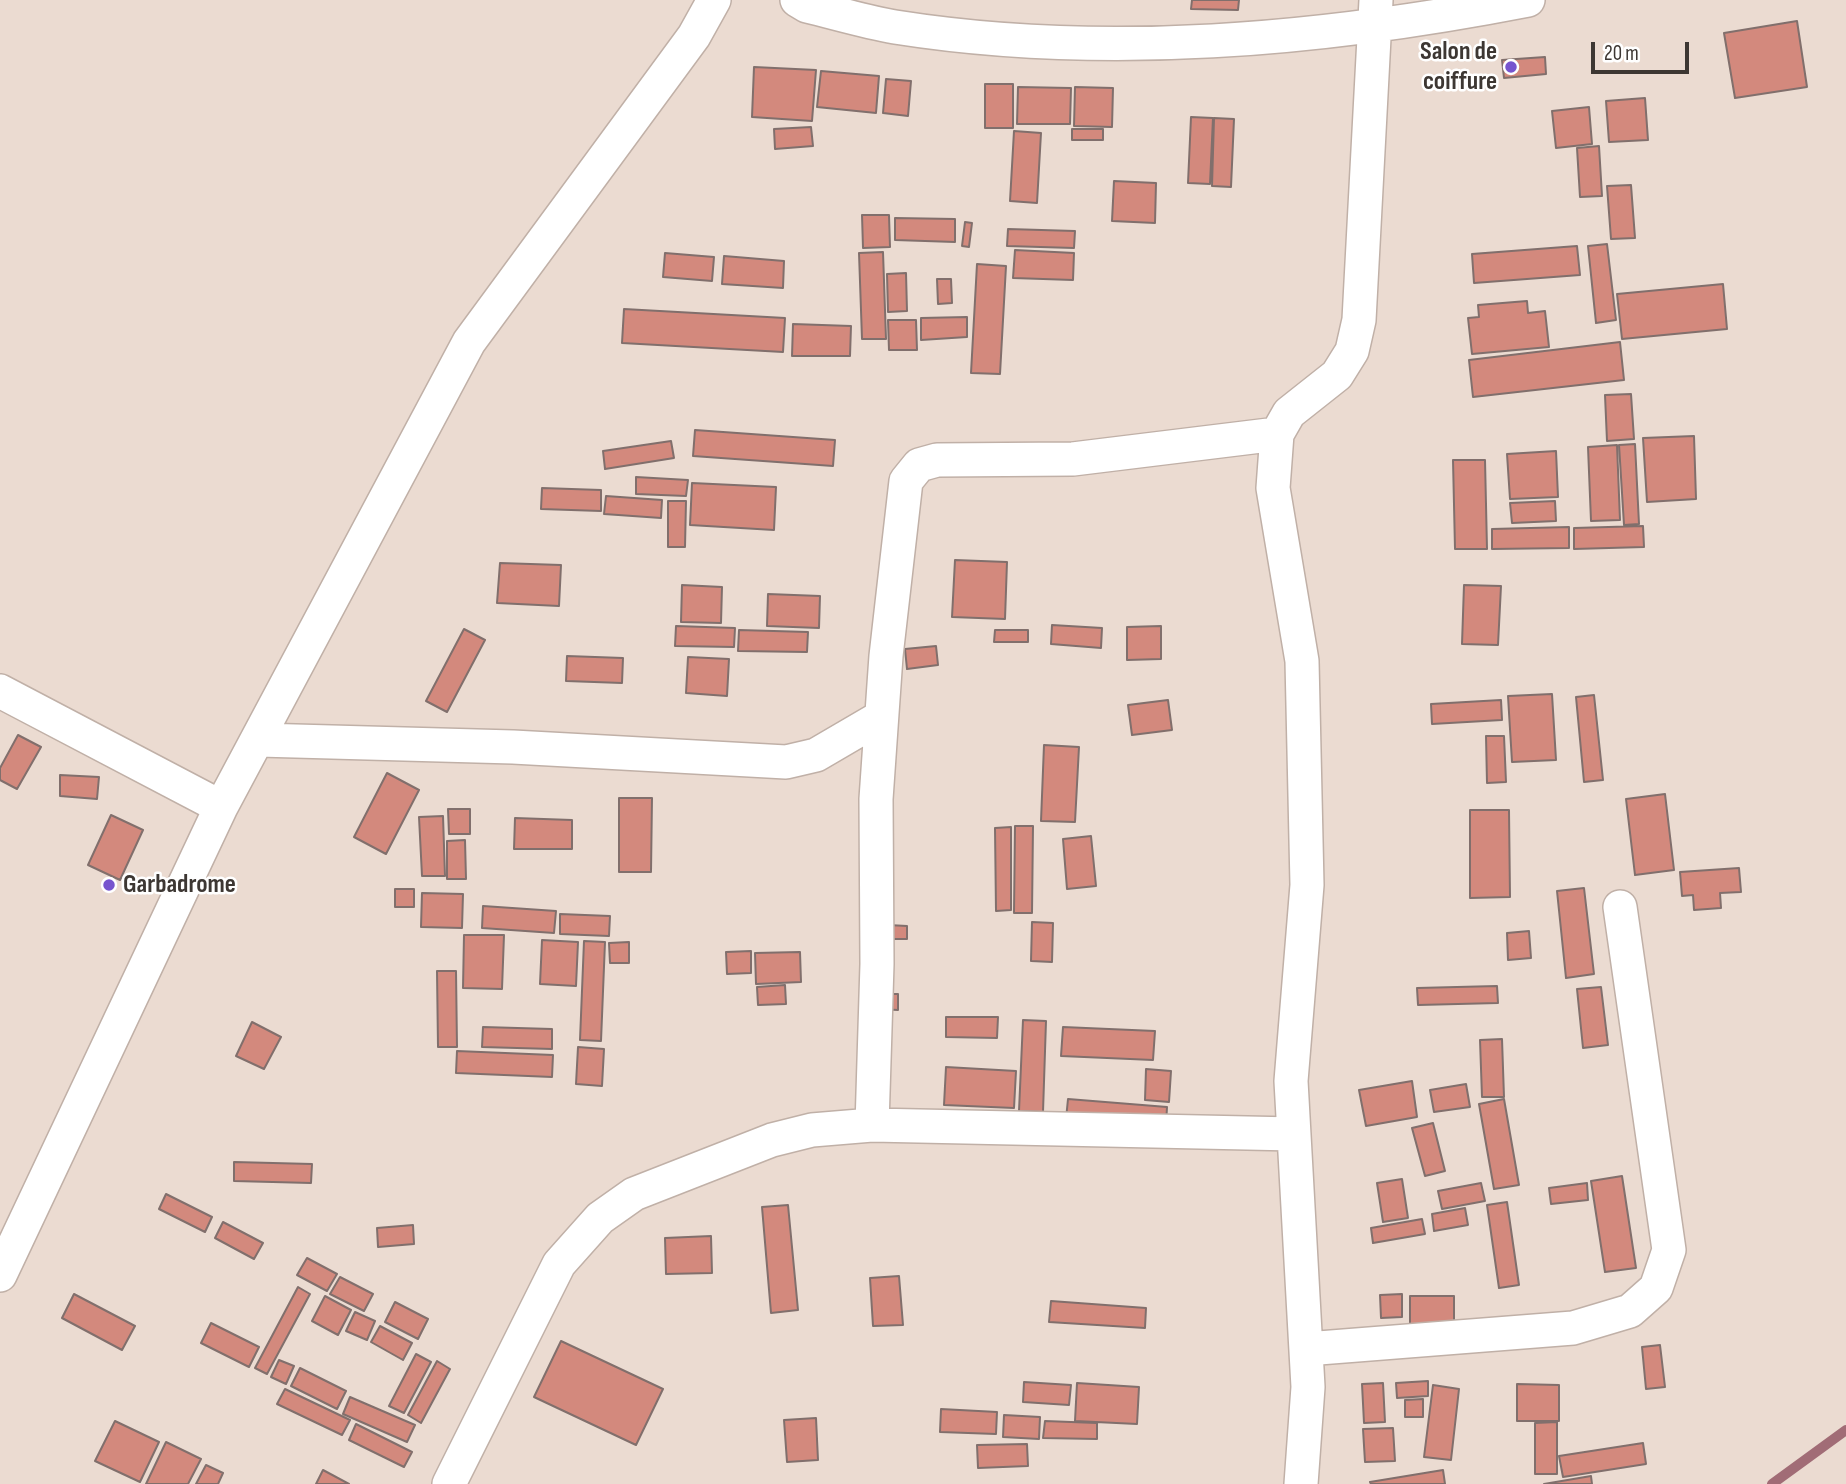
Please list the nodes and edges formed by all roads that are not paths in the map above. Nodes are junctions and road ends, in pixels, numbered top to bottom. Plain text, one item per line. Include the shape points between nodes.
1 (713, 0) edge
2 (797, 0) edge
3 (1528, 0) edge
4 (1376, 12) edge
5 (1277, 434) junction
6 (0, 691) edge
7 (881, 717) junction
8 (259, 740) junction
9 (221, 807) junction
10 (1620, 907) dead end
11 (872, 1125) junction
12 (1294, 1133) junction
13 (0, 1275) edge
14 (1306, 1349) junction
15 (449, 1484) edge
16 (1301, 1484) edge

1 - 8 street via 694,36 469,342
2 - 4 street via 895,27 1029,41 1121,43 1310,33
3 - 4 street
4 - 5 street via 1359,320 1352,351 1337,375 1289,413
5 - 7 street via 1073,459 937,460 919,465 906,481
5 - 12 street via 1273,488 1303,674 1307,885 1291,1081
6 - 9 street
7 - 8 street via 816,755 786,762 513,747
7 - 11 street
8 - 9 street
9 - 13 street
10 - 14 street via 1669,1250 1656,1288 1630,1311 1573,1328
11 - 12 street
11 - 15 street via 812,1130 772,1140 634,1194 600,1219 559,1264
12 - 14 street
14 - 16 street

